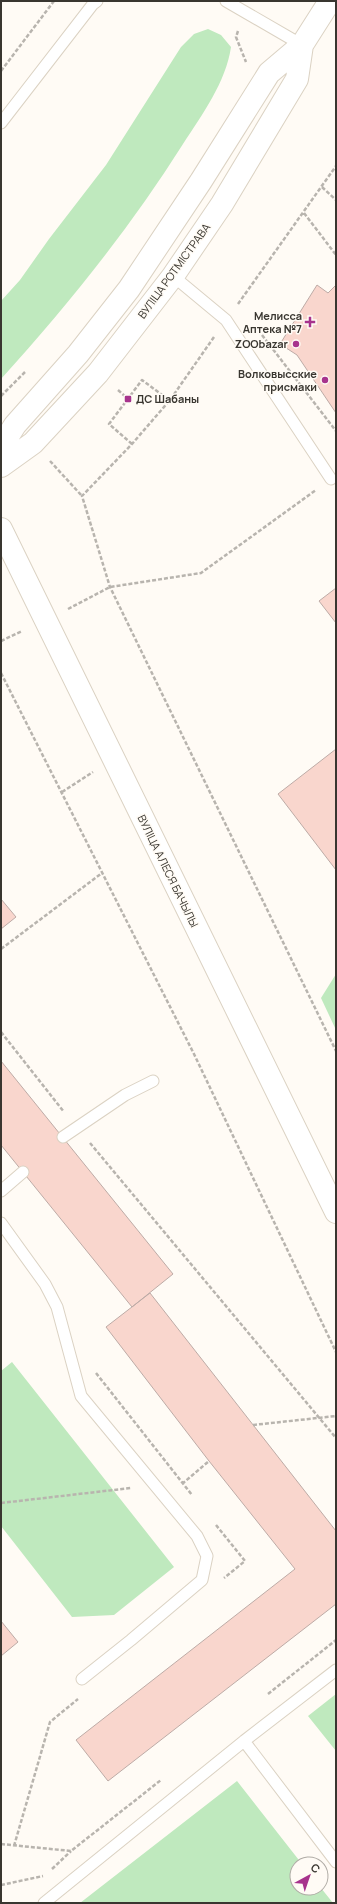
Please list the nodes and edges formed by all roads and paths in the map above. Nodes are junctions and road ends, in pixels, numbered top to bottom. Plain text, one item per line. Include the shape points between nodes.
1 (54, 1) edge
2 (97, 1) edge
3 (226, 1) edge
4 (330, 1) edge
5 (246, 13) junction
6 (302, 45) junction
7 (247, 65) dead end
8 (1, 71) edge
9 (1, 123) edge
10 (336, 166) edge
11 (321, 187) junction
12 (336, 200) edge
13 (304, 213) junction
14 (336, 255) edge
15 (173, 276) junction
16 (238, 304) junction
17 (243, 310) dead end
18 (226, 320) junction
19 (261, 334) dead end
20 (27, 370) dead end
21 (1, 396) edge
22 (170, 400) junction
23 (336, 431) edge
24 (132, 444) junction
25 (1, 447) edge
26 (1, 466) edge
27 (331, 479) joint
28 (1, 529) edge
29 (110, 586) junction
30 (1, 673) edge
31 (114, 760) junction
32 (62, 792) junction
33 (102, 873) junction
34 (1, 949) edge
35 (1, 1032) edge
36 (336, 1051) edge
37 (153, 1081) dead end
38 (76, 1127) junction
39 (62, 1138) dead end
40 (23, 1172) dead end
41 (1, 1191) edge
42 (336, 1212) edge
43 (1, 1222) edge
44 (336, 1352) edge
45 (96, 1372) dead end
46 (336, 1416) edge
47 (320, 1417) junction
48 (253, 1425) dead end
49 (336, 1438) edge
50 (209, 1462) dead end
51 (183, 1484) junction
52 (155, 1485) junction
53 (192, 1496) dead end
54 (1, 1503) edge
55 (211, 1519) dead end
56 (220, 1581) dead end
57 (336, 1640) edge
58 (336, 1670) edge
59 (82, 1679) dead end
60 (80, 1697) dead end
61 (262, 1699) dead end
62 (244, 1741) junction
63 (164, 1778) dead end
64 (1, 1844) edge
65 (14, 1846) junction
66 (71, 1851) junction
67 (336, 1862) edge
68 (1, 1885) edge
69 (44, 1903) edge

1 - 8 path
2 - 9 lane
3 - 5 lane
4 - 6 street, ВУЛІЦА РОТМІСТРАВА
5 - 6 lane
5 - 7 path via 236,37
6 - 15 street, ВУЛІЦА РОТМІСТРАВА via 297,79 222,204
6 - 25 street, ВУЛІЦА РОТМІСТРАВА via 269,74 129,289 78,354 15,425
10 - 11 path
11 - 12 path
11 - 13 path
13 - 14 path
13 - 16 path
15 - 18 lane
15 - 26 street, ВУЛІЦА РОТМІСТРАВА via 98,373 33,442
16 - 17 path
16 - 18 path
18 - 22 path
18 - 27 lane
19 - 23 path
20 - 21 path
22 - 24 path
22 - 24 path via 142,380 109,424
24 - 29 path via 82,496
27 - 29 path via 201,573
28 - 31 street, ВУЛІЦА АЛЕСЯ БАЧЫЛЫ
29 - 36 path
30 - 32 path
31 - 32 path
31 - 42 street, ВУЛІЦА АЛЕСЯ БАЧЫЛЫ
32 - 33 path
33 - 34 path
33 - 44 path via 194,1054
35 - 38 path
37 - 38 lane via 125,1095
38 - 39 lane
38 - 47 path
40 - 41 lane
43 - 52 lane via 45,1284 57,1307 81,1396
45 - 51 path
46 - 47 path
47 - 48 path
47 - 49 path
50 - 51 path
51 - 52 path
51 - 53 path
52 - 54 path
52 - 59 lane via 197,1536 206,1556 202,1580
55 - 56 path via 245,1561
57 - 61 path
58 - 62 lane
60 - 65 path via 50,1722
62 - 67 lane
62 - 69 lane
63 - 66 path
64 - 65 path
65 - 66 path
66 - 68 path via 42,1877

